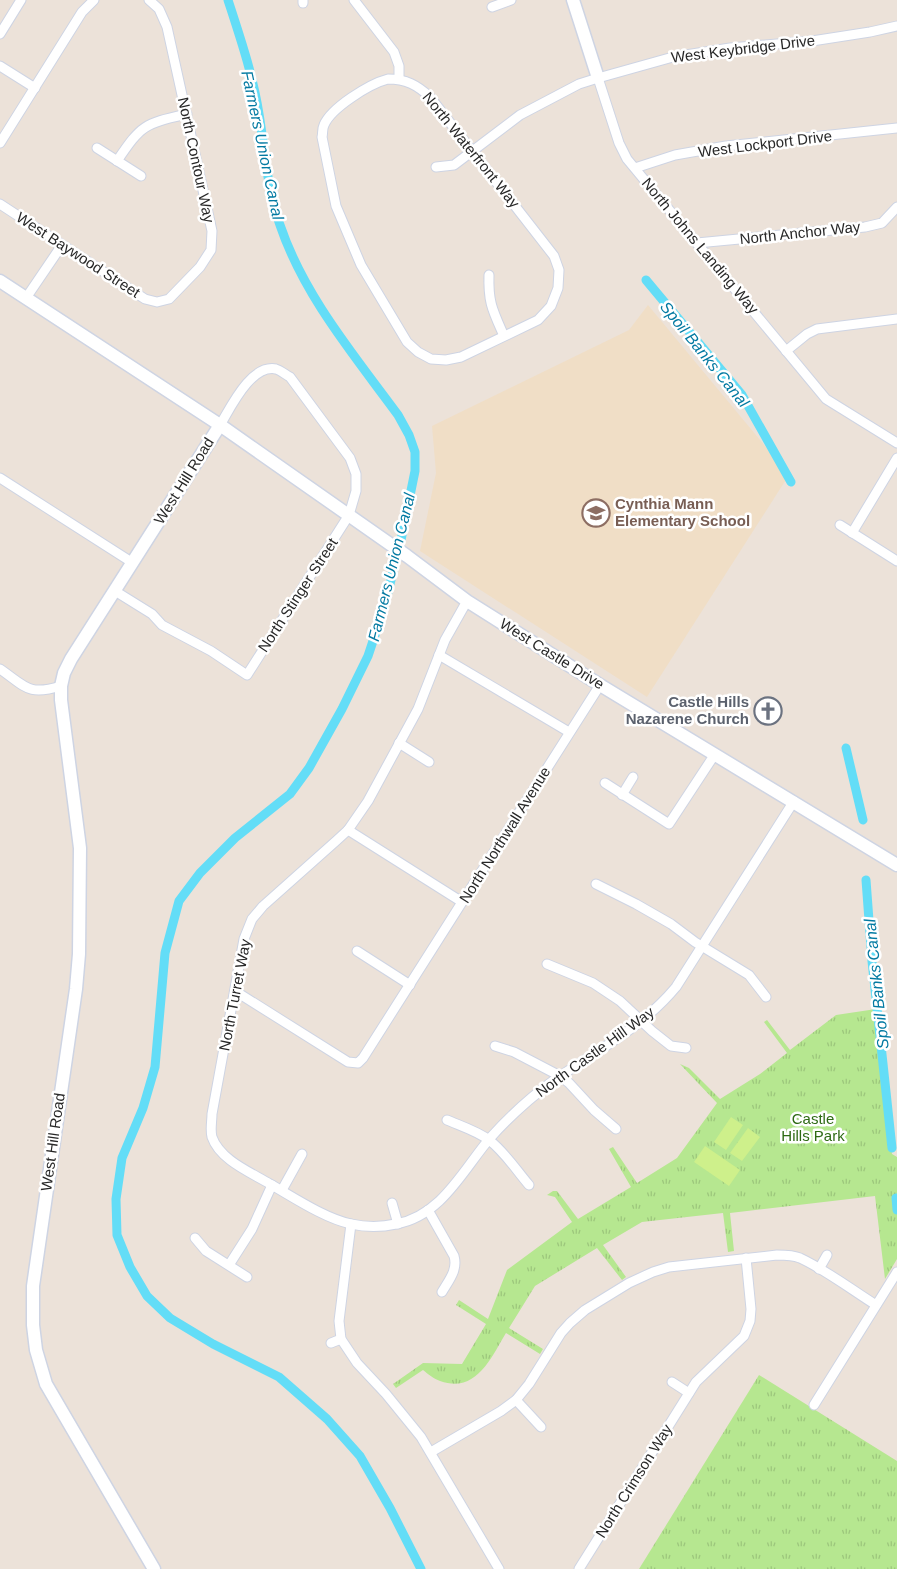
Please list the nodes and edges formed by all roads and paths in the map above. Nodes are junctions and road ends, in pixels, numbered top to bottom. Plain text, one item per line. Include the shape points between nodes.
1 (21, 0) edge
2 (94, 0) edge
3 (150, 0) edge
4 (354, 0) edge
5 (511, 0) edge
6 (573, 0) edge
7 (492, 7) dead end
8 (897, 26) edge
9 (0, 34) edge
10 (0, 66) edge
11 (598, 78) junction
12 (399, 79) junction
13 (34, 88) junction
14 (186, 114) junction
15 (897, 128) edge
16 (0, 143) edge
17 (97, 148) dead end
18 (473, 152) junction
19 (117, 160) junction
20 (436, 168) dead end
21 (635, 168) junction
22 (141, 176) dead end
23 (0, 204) edge
24 (897, 207) edge
25 (697, 243) junction
26 (62, 245) junction
27 (489, 275) dead end
28 (0, 281) edge
29 (26, 298) junction
30 (157, 302) joint
31 (897, 319) edge
32 (504, 336) junction
33 (786, 351) junction
34 (220, 425) junction
35 (897, 443) edge
36 (897, 458) edge
37 (0, 478) edge
38 (349, 514) junction
39 (840, 525) dead end
40 (852, 533) junction
41 (897, 561) edge
42 (133, 562) junction
43 (115, 591) junction
44 (467, 601) junction
45 (439, 655) junction
46 (0, 669) edge
47 (600, 685) junction
48 (61, 686) junction
49 (569, 732) junction
50 (400, 743) junction
51 (715, 754) junction
52 (429, 762) dead end
53 (634, 776) dead end
54 (605, 784) dead end
55 (622, 795) junction
56 (794, 802) junction
57 (348, 830) junction
58 (897, 865) edge
59 (596, 884) dead end
60 (462, 902) junction
61 (702, 946) junction
62 (357, 952) dead end
63 (547, 964) dead end
64 (410, 985) junction
65 (234, 991) junction
66 (766, 997) dead end
67 (642, 1021) junction
68 (495, 1046) dead end
69 (686, 1048) dead end
70 (560, 1076) junction
71 (447, 1120) dead end
72 (616, 1129) dead end
73 (489, 1140) junction
74 (302, 1154) dead end
75 (272, 1185) junction
76 (529, 1185) dead end
77 (282, 1190) junction
78 (392, 1203) dead end
79 (428, 1210) junction
80 (351, 1224) junction
81 (398, 1224) junction
82 (195, 1238) dead end
83 (827, 1255) dead end
84 (746, 1258) junction
85 (229, 1265) junction
86 (818, 1269) junction
87 (897, 1272) edge
88 (247, 1277) dead end
89 (442, 1292) dead end
90 (876, 1305) junction
91 (341, 1339) junction
92 (331, 1343) dead end
93 (672, 1382) dead end
94 (689, 1393) junction
95 (516, 1400) junction
96 (814, 1405) dead end
97 (541, 1427) dead end
98 (431, 1452) junction
99 (154, 1569) edge
100 (499, 1569) edge
101 (579, 1569) edge

1 - 9 street
2 - 13 street via 82,12
3 - 14 street, North Contour Way via 159,9 167,27
4 - 12 street via 394,52
5 - 7 street
6 - 11 street, North Johns Landing Way
8 - 11 street, West Keybridge Drive via 812,41 673,57
10 - 13 street
11 - 18 street, West Keybridge Drive via 520,115
11 - 21 street, North Johns Landing Way via 619,144
12 - 18 street, North Waterfront Way via 421,88
12 - 32 street via 388,79 364,88 332,114 323,126 322,137 336,206 361,266 407,342 418,352 431,359 446,360 461,357
13 - 16 street
14 - 19 street via 146,126
14 - 30 street, North Contour Way via 212,231 211,250 200,267 169,299
15 - 21 street, West Lockport Drive via 726,146 675,155
17 - 19 street
18 - 20 street, West Keybridge Drive via 454,166
18 - 32 street, North Waterfront Way via 554,256 559,270 558,288 551,306 538,320
19 - 22 street
21 - 25 street, North Johns Landing Way
23 - 26 street, West Baywood Street
24 - 25 street, North Anchor Way via 882,223 865,227
25 - 33 street, North Johns Landing Way
26 - 29 street
26 - 30 street, West Baywood Street via 144,299
27 - 32 street via 488,294
28 - 29 street, West Hill Road
29 - 34 street, West Hill Road
31 - 33 street via 817,329
33 - 35 street, North Johns Landing Way via 826,399
34 - 38 street, West Castle Drive
34 - 38 street, North Stinger Street via 249,380 262,370 277,369 290,377 350,458 356,474 356,491
34 - 42 street, West Hill Road
36 - 40 street
37 - 42 street
38 - 43 street, North Stinger Street via 246,676 211,651 162,626 152,614
38 - 44 street, West Castle Drive
39 - 40 street
40 - 41 street
42 - 43 street, West Hill Road
43 - 48 street, West Hill Road via 71,659
44 - 45 street, North Turret Way
44 - 47 street, West Castle Drive
45 - 49 street
45 - 50 street, North Turret Way via 418,709
46 - 48 street via 35,691
47 - 49 street, North Northwall Avenue
47 - 51 street, West Castle Drive
48 - 99 street, West Hill Road via 80,848 80,938 76,989 33,1286 36,1350 46,1384
49 - 60 street, North Northwall Avenue
50 - 52 street
50 - 57 street, North Turret Way
51 - 55 street via 669,824
51 - 56 street, West Castle Drive
53 - 55 street
54 - 55 street
56 - 58 street, West Castle Drive
56 - 61 street, North Castle Hill Way
57 - 60 street
57 - 65 street, North Turret Way via 262,906 252,919 244,939
59 - 61 street via 671,924
60 - 64 street, North Northwall Avenue
61 - 66 street via 749,975
61 - 67 street, North Castle Hill Way via 676,987
62 - 64 street
63 - 67 street via 593,983
64 - 65 street, North Northwall Avenue via 358,1063 348,1062
65 - 75 street, North Turret Way via 212,1114 212,1136 220,1151
67 - 69 street via 671,1046
67 - 70 street, North Castle Hill Way
68 - 70 street via 514,1052
70 - 72 street
70 - 73 street, North Castle Hill Way via 526,1102
71 - 73 street
73 - 76 street
73 - 79 street, North Castle Hill Way via 449,1191
74 - 77 street
75 - 77 street, North Turret Way
75 - 85 street via 252,1229
77 - 80 street, North Turret Way via 326,1215
78 - 81 street
79 - 81 street, North Castle Hill Way
79 - 89 street via 456,1264
80 - 81 street, North Castle Hill Way
80 - 91 street via 339,1321
82 - 85 street via 206,1251
83 - 86 street
84 - 86 street via 791,1256
84 - 94 street, North Crimson Way via 751,1309 744,1336 696,1382
84 - 95 street via 686,1264 653,1272 585,1310 561,1333
85 - 88 street
86 - 90 street
87 - 90 street
90 - 96 street
91 - 92 street
91 - 98 street
93 - 94 street
94 - 101 street, North Crimson Way
95 - 97 street
95 - 98 street
98 - 100 street

